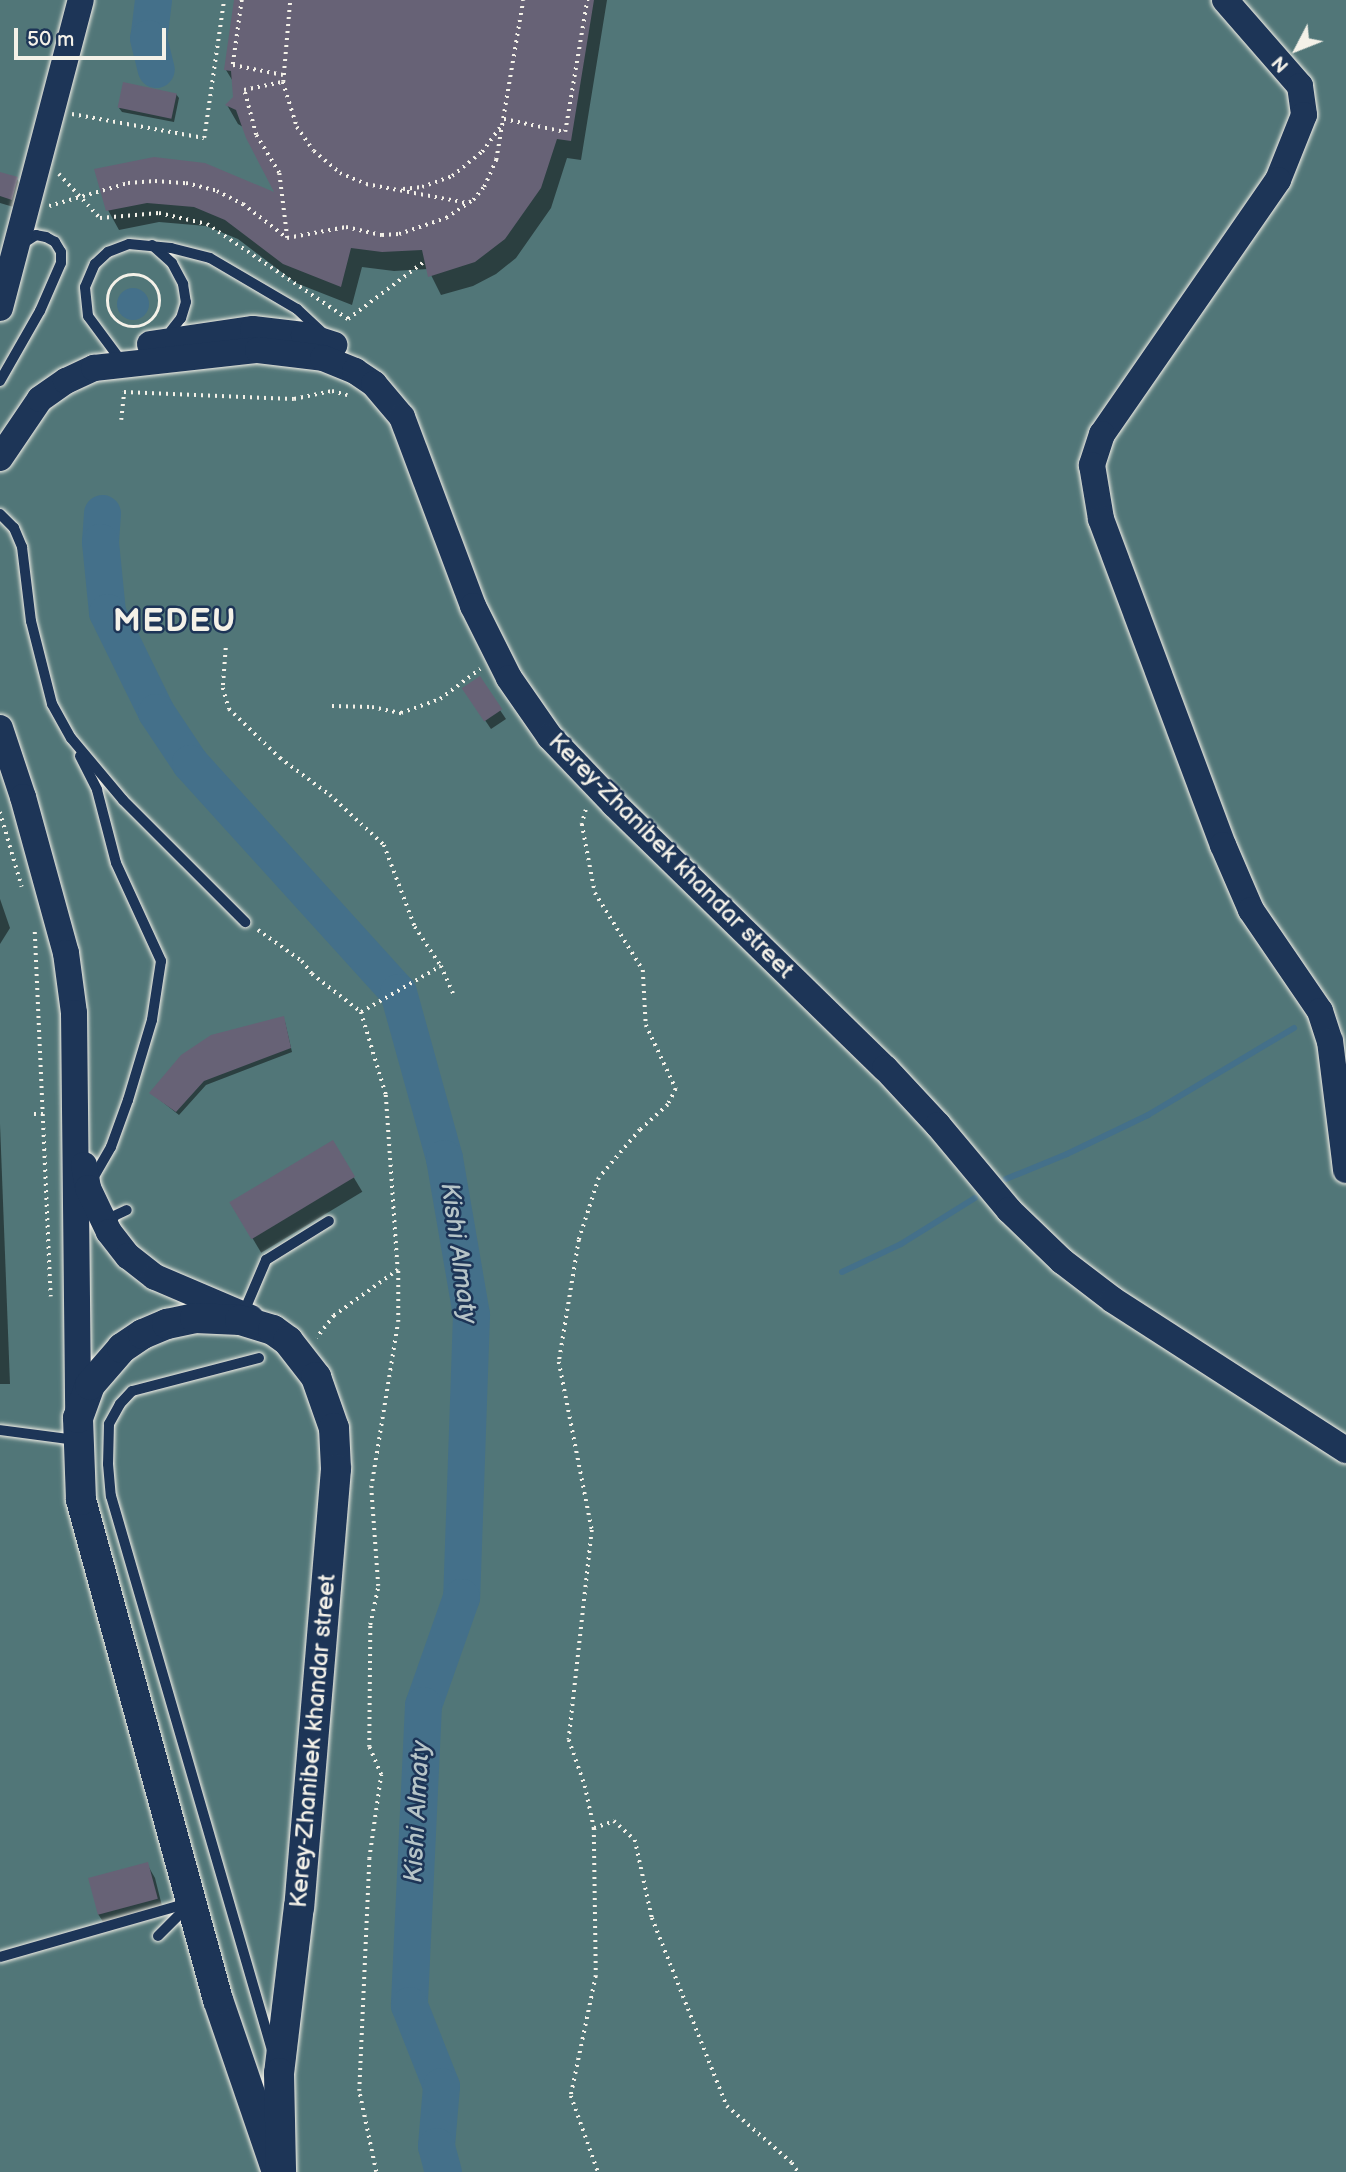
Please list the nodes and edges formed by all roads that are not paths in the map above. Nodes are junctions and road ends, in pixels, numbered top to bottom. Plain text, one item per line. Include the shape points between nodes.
1 (81, 0) edge
2 (1224, 0) edge
3 (152, 245) junction
4 (16, 251) junction
5 (0, 308) edge
6 (171, 331) dead end
7 (340, 356) junction
8 (118, 357) junction
9 (0, 381) edge
10 (0, 426) edge
11 (0, 458) edge
12 (0, 514) edge
13 (0, 728) edge
14 (71, 738) junction
15 (5, 760) edge
16 (245, 922) road end
17 (73, 1105) junction
18 (1346, 1170) edge
19 (88, 1188) junction
20 (127, 1210) dead end
21 (329, 1221) dead end
22 (109, 1232) junction
23 (243, 1314) junction
24 (273, 1329) junction
25 (259, 1359) dead end
26 (77, 1429) junction
27 (0, 1430) edge
28 (1346, 1450) edge
29 (191, 1903) junction
30 (158, 1936) dead end
31 (0, 1957) edge
32 (279, 2073) junction
33 (279, 2172) edge

1 - 4 street
2 - 18 street via 1300,86 1304,115 1278,180 1102,434 1092,465 1101,519 1223,845 1251,910 1320,1011 1330,1041
3 - 6 lane via 172,263 183,284 186,302
3 - 7 lane via 211,258 297,309
3 - 8 lane via 129,244 108,252 95,264 85,287 88,316
4 - 5 street
4 - 9 lane via 28,239 46,237 61,252 61,263
7 - 8 street, Kerey-Zhanibek khandar street via 258,350
7 - 28 street, Kerey-Zhanibek khandar street via 374,384 402,417 473,606 509,678 550,737 885,1069 1009,1210 1062,1261 1113,1300
8 - 10 street, Kerey-Zhanibek khandar street via 82,358 48,376
8 - 11 street, Kerey-Zhanibek khandar street via 66,381 40,399
12 - 14 lane via 14,528 22,547 31,621 52,704
13 - 15 street, Kerey-Zhanibek khandar street
14 - 16 lane via 123,800
14 - 19 lane via 97,790 116,863 161,961 152,1020 128,1100 111,1147
15 - 17 street, Kerey-Zhanibek khandar street via 66,953 74,1013
17 - 19 street, Kerey-Zhanibek khandar street
17 - 26 street, Kerey-Zhanibek khandar street
19 - 22 street, Kerey-Zhanibek khandar street
20 - 22 lane via 114,1216
21 - 23 lane via 266,1260
22 - 23 street, Kerey-Zhanibek khandar street via 128,1256 155,1277
23 - 24 street, Kerey-Zhanibek khandar street
24 - 26 main road, Kerey-Zhanibek khandar street via 216,1317 167,1324 122,1348 101,1369 90,1385
24 - 32 main road, Kerey-Zhanibek khandar street via 303,1356 316,1377 334,1429 336,1468 299,1906
25 - 32 lane via 132,1391 109,1424 111,1496
26 - 27 lane
26 - 29 main road, Kerey-Zhanibek khandar street via 81,1500
29 - 30 lane
29 - 31 lane
29 - 33 main road, Kerey-Zhanibek khandar street via 218,2000
32 - 33 main road, Kerey-Zhanibek khandar street

